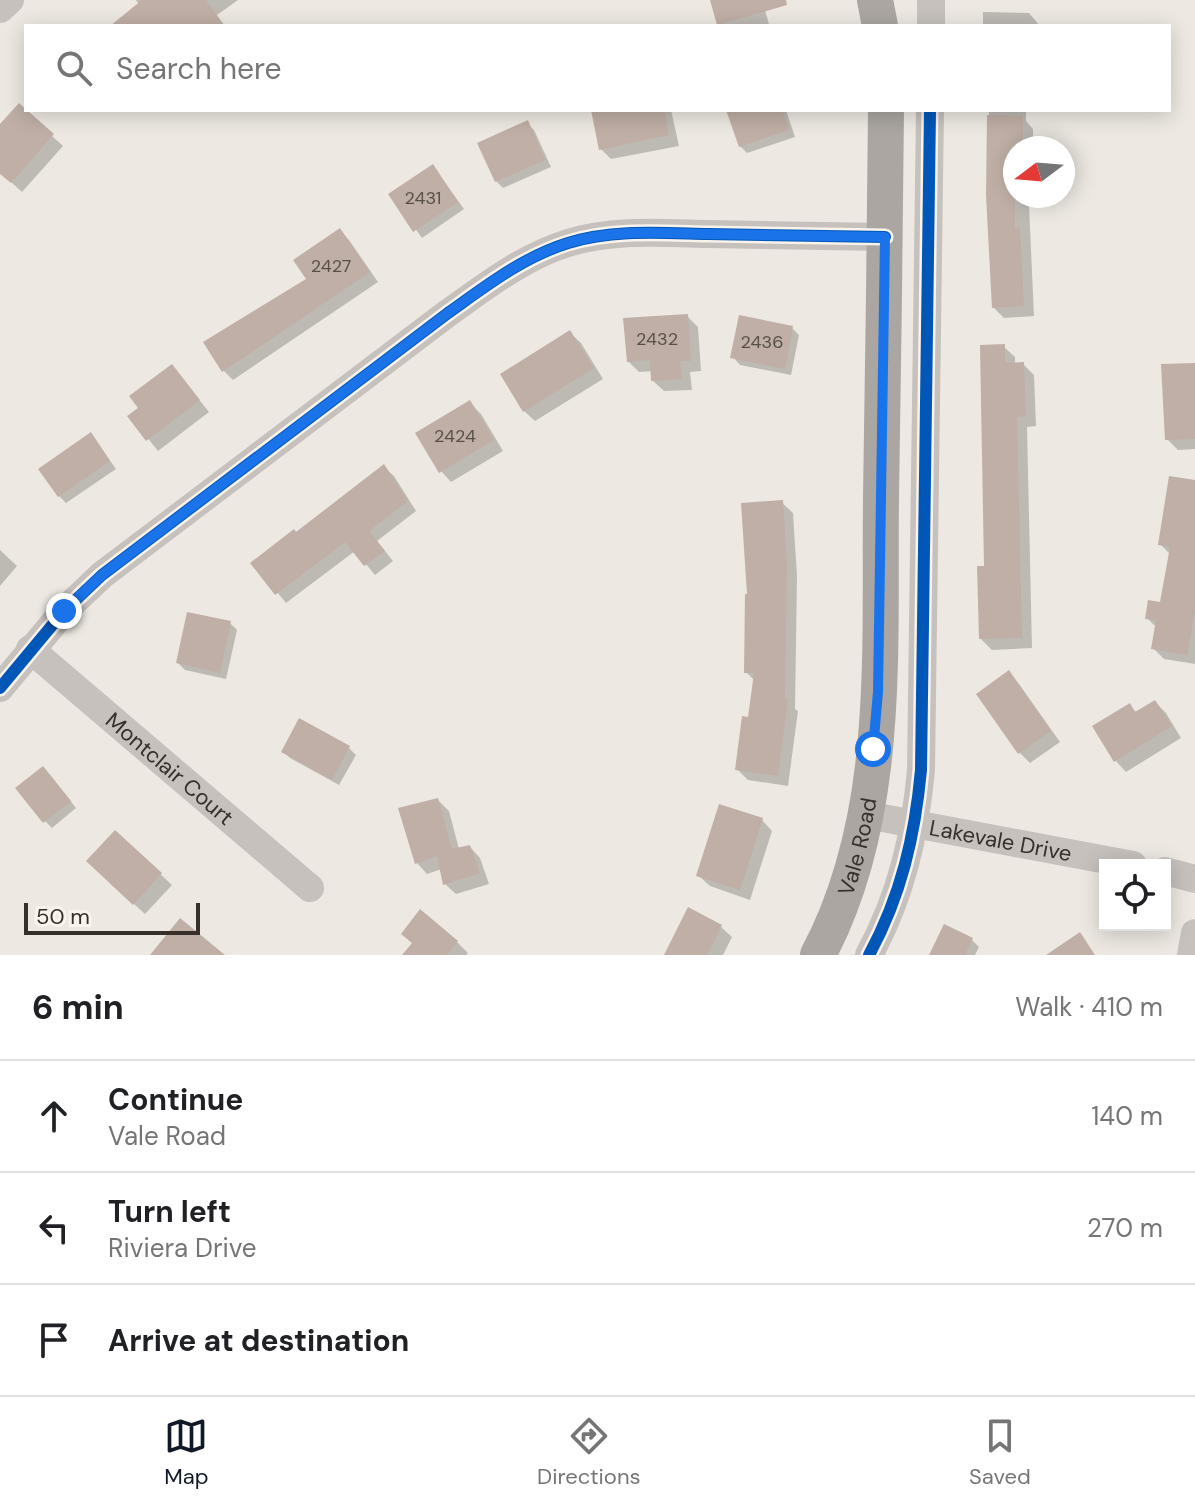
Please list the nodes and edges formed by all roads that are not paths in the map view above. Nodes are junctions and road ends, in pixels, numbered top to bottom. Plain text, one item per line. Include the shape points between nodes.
1 (10, 0) edge
2 (875, 0) edge
3 (931, 0) edge
4 (0, 9) edge
5 (880, 24) edge
6 (931, 24) edge
7 (886, 112) edge
8 (930, 112) edge
9 (885, 237) junction
10 (30, 649) junction
11 (0, 688) edge
12 (867, 815) junction
13 (916, 824) junction
14 (1101, 859) edge
15 (1171, 873) edge
16 (1195, 879) edge
17 (310, 888) dead end
18 (1195, 933) edge
19 (818, 955) edge
20 (869, 955) edge
21 (1191, 955) edge

1 - 4 street
2 - 5 main road
3 - 6 street
7 - 9 main road, Vale Road
8 - 13 street
9 - 10 street via 610,235 539,254 498,276 102,575
9 - 12 main road, Vale Road via 878,692
10 - 11 street
10 - 17 street, Montclair Court
12 - 13 street, Lakevale Drive
12 - 19 main road, Vale Road via 845,893
13 - 14 street, Lakevale Drive
13 - 20 street via 902,877
15 - 16 street
18 - 21 street

